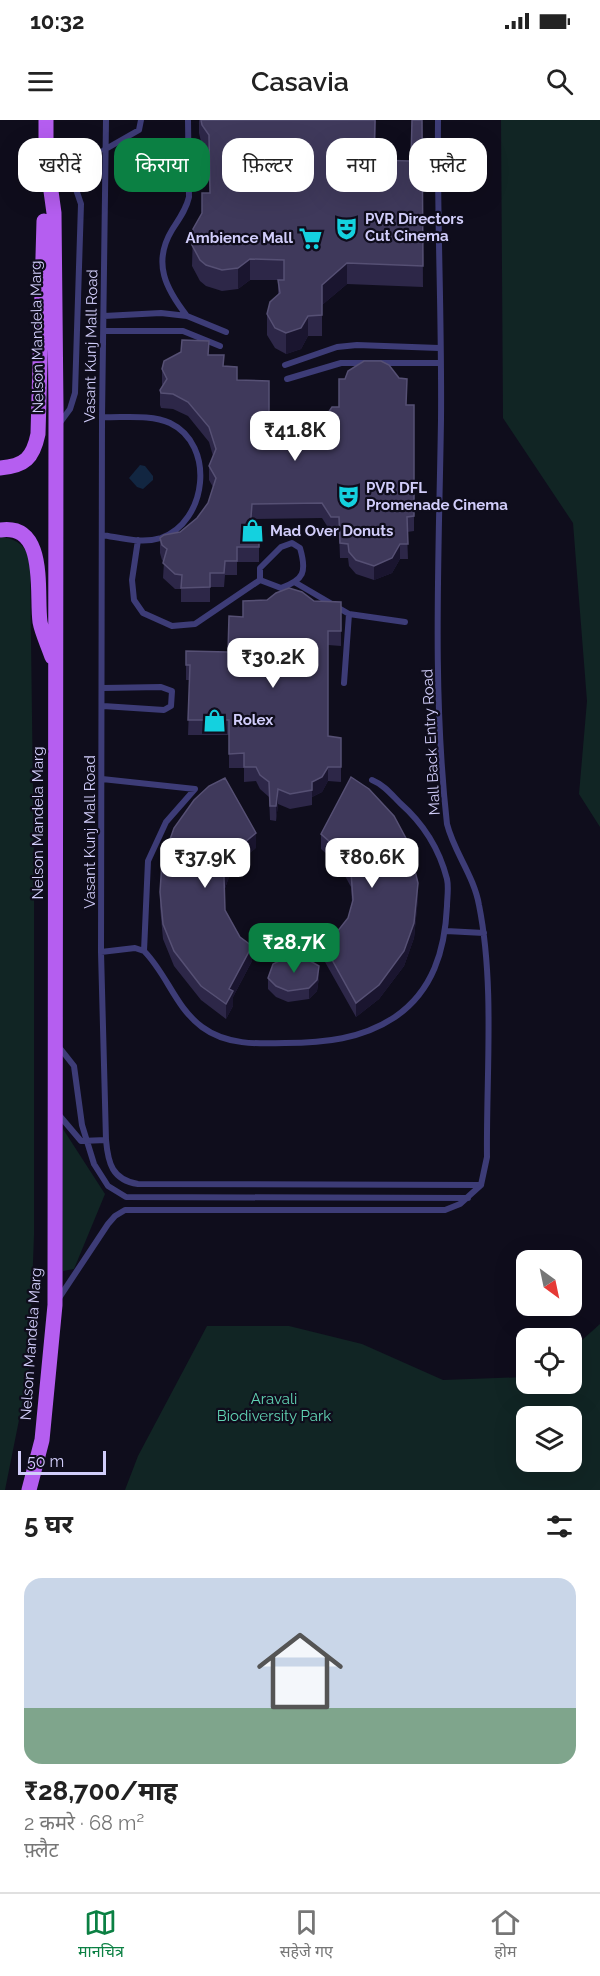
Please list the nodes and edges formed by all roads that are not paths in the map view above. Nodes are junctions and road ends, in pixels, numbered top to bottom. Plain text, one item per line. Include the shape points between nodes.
1 (46, 120) edge
2 (106, 120) edge
3 (141, 120) edge
4 (188, 120) edge
5 (438, 120) edge
6 (46, 138) edge
7 (104, 150) junction
8 (45, 192) edge
9 (51, 192) edge
10 (77, 192) edge
11 (104, 316) junction
12 (187, 316) junction
13 (104, 332) junction
14 (226, 332) dead end
15 (220, 346) dead end
16 (439, 348) junction
17 (440, 363) junction
18 (285, 365) dead end
19 (287, 380) dead end
20 (102, 417) junction
21 (56, 427) junction
22 (0, 468) edge
23 (0, 530) edge
24 (102, 534) junction
25 (138, 540) junction
26 (261, 580) junction
27 (296, 583) junction
28 (348, 614) junction
29 (405, 622) dead end
30 (56, 668) junction
31 (344, 683) dead end
32 (103, 688) junction
33 (103, 706) junction
34 (102, 779) junction
35 (372, 780) dead end
36 (446, 931) junction
37 (483, 933) junction
38 (144, 951) junction
39 (101, 952) junction
40 (56, 1045) junction
41 (56, 1112) junction
42 (106, 1140) junction
43 (86, 1143) junction
44 (481, 1185) junction
45 (468, 1198) junction
46 (55, 1305) junction
47 (28, 1490) edge

1 - 6 main road, Nelson Mandela Marg
2 - 7 lane, Vasant Kunj Mall Road
3 - 7 lane via 135,134
4 - 12 lane via 189,197 166,243 162,265 170,293
5 - 16 lane, Mall Back Entry Road
7 - 11 lane, Vasant Kunj Mall Road
8 - 22 main road, Nelson Mandela Marg via 38,434 28,461 17,467
9 - 21 main road, Nelson Mandela Marg
10 - 21 lane via 81,204 75,393 70,409
11 - 12 lane
11 - 13 lane, Vasant Kunj Mall Road
12 - 14 lane
13 - 15 lane via 183,331
13 - 20 lane, Vasant Kunj Mall Road
16 - 17 lane, Mall Back Entry Road
16 - 18 lane via 337,347
17 - 19 lane via 357,361
17 - 37 lane, Mall Back Entry Road via 438,649 444,792 451,838 471,878
20 - 24 lane, Vasant Kunj Mall Road
20 - 25 lane via 171,423 188,436 200,462 196,503 188,517 164,537
21 - 30 main road, Nelson Mandela Marg
23 - 30 main road via 14,529 31,542 36,558 40,623
24 - 25 lane
24 - 32 lane, Vasant Kunj Mall Road
25 - 26 lane via 132,580 134,600 143,612 172,626 195,624
26 - 27 lane via 281,588
26 - 27 lane via 260,568 280,547 292,543 300,548 304,562
27 - 28 lane
28 - 29 lane
28 - 31 lane
30 - 40 main road, Nelson Mandela Marg
32 - 33 lane, Vasant Kunj Mall Road
32 - 33 lane via 161,687 173,695 171,705 164,710
33 - 34 lane, Vasant Kunj Mall Road
34 - 38 lane via 195,789 166,822 148,861
34 - 39 lane, Vasant Kunj Mall Road
35 - 36 lane via 407,809 435,844 448,883
36 - 37 lane
36 - 38 lane via 429,981 395,1017 354,1037 294,1043 241,1042 203,1028 172,994
37 - 44 lane, Mall Back Entry Road via 487,988 487,1157
38 - 39 lane via 135,948
39 - 42 lane, Vasant Kunj Mall Road
40 - 41 main road, Nelson Mandela Marg
40 - 43 lane via 74,1066
41 - 43 lane
41 - 46 main road, Nelson Mandela Marg
42 - 43 lane
42 - 44 lane, Vasant Kunj Mall Road via 114,1173 138,1184
43 - 45 lane via 102,1179 126,1197
44 - 45 lane
45 - 46 lane via 445,1210 124,1210 108,1224
46 - 47 main road, Nelson Mandela Marg via 42,1440

